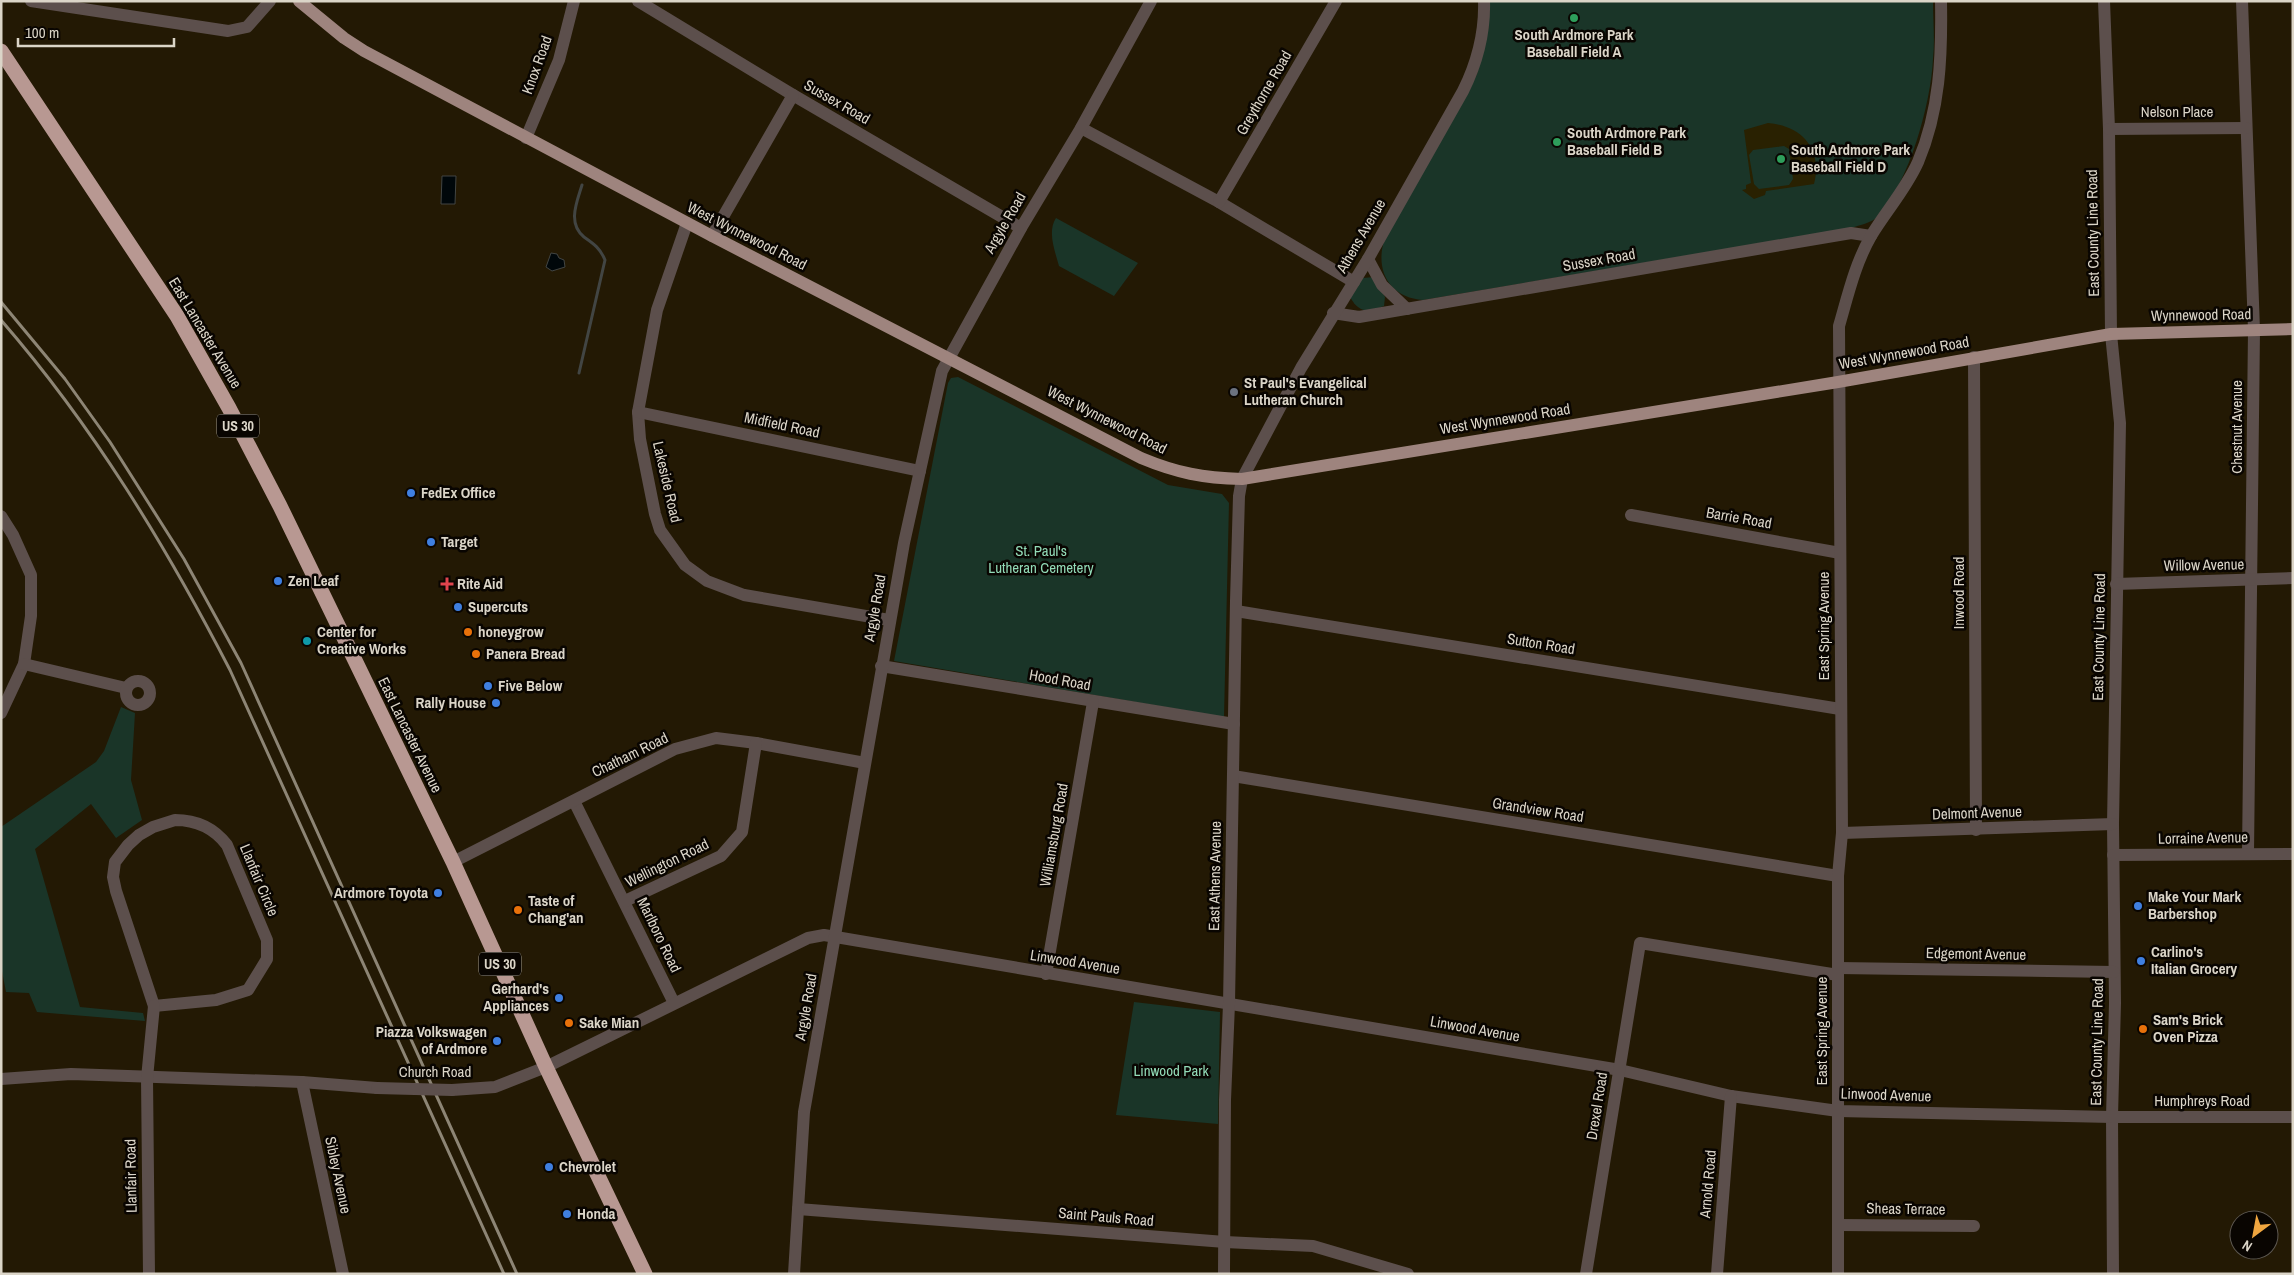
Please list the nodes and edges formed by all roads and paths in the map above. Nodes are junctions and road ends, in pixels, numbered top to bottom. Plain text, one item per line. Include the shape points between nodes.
1 (31, 1) edge
2 (270, 1) edge
3 (299, 1) edge
4 (574, 1) edge
5 (638, 1) edge
6 (1151, 1) edge
7 (1336, 1) edge
8 (1484, 1) edge
9 (1941, 1) edge
10 (2104, 1) edge
11 (2242, 1) edge
12 (1, 51) edge
13 (793, 95) junction
14 (1081, 128) junction
15 (2108, 128) junction
16 (2246, 128) junction
17 (526, 138) junction
18 (1219, 202) junction
19 (686, 222) junction
20 (1021, 228) junction
21 (712, 236) junction
22 (1871, 236) junction
23 (1368, 258) junction
24 (1354, 282) junction
25 (1407, 309) junction
26 (1333, 313) junction
27 (2293, 329) edge
28 (2254, 330) junction
29 (2111, 334) junction
30 (1974, 357) junction
31 (949, 358) junction
32 (1838, 382) junction
33 (638, 412) junction
34 (920, 471) junction
35 (1242, 479) junction
36 (1631, 515) dead end
37 (1, 516) edge
38 (1840, 554) junction
39 (2293, 578) edge
40 (2253, 580) junction
41 (2116, 584) junction
42 (1236, 611) junction
43 (890, 620) junction
44 (24, 664) junction
45 (881, 666) junction
46 (126, 688) dead end
47 (1093, 702) junction
48 (1840, 709) junction
49 (1, 713) edge
50 (1234, 724) junction
51 (756, 743) junction
52 (865, 762) junction
53 (1233, 776) junction
54 (574, 801) junction
55 (2113, 824) junction
56 (1976, 830) junction
57 (1842, 833) junction
58 (2248, 853) junction
59 (2293, 854) edge
60 (2113, 855) junction
61 (453, 862) junction
62 (1838, 876) junction
63 (625, 901) junction
64 (835, 935) junction
65 (1640, 943) joint
66 (1838, 972) junction
67 (2114, 972) junction
68 (1046, 974) junction
69 (674, 1003) junction
70 (1229, 1004) junction
71 (154, 1006) junction
72 (546, 1067) junction
73 (1620, 1070) junction
74 (147, 1078) junction
75 (1, 1079) edge
76 (302, 1082) junction
77 (1731, 1096) junction
78 (1838, 1111) junction
79 (2293, 1117) edge
80 (2112, 1118) junction
81 (798, 1209) junction
82 (1839, 1225) junction
83 (1974, 1226) dead end
84 (1225, 1242) junction
85 (149, 1274) edge
86 (343, 1274) edge
87 (644, 1274) edge
88 (794, 1274) edge
89 (1224, 1274) edge
90 (1408, 1274) edge
91 (1586, 1274) edge
92 (1717, 1274) edge
93 (1838, 1274) edge
94 (2113, 1274) edge

1 - 2 street via 228,31 246,27
3 - 17 main road, West Wynnewood Road via 364,51
4 - 17 street, Knox Road via 559,60
5 - 13 street, Sussex Road
6 - 14 street, Argyle Road
7 - 18 street, Greythorne Road
8 - 23 street, Athens Avenue via 1480,46 1469,79
9 - 22 street, East Spring Avenue via 1940,76 1930,130 1912,173
10 - 15 street, East County Line Road
11 - 16 street, Chestnut Avenue
12 - 61 highway, East Lancaster Avenue / US 30 via 147,270 229,408
13 - 20 street, Sussex Road
13 - 21 street
14 - 18 street
14 - 20 street, Argyle Road
15 - 16 street, Nelson Place
15 - 29 street, East County Line Road
16 - 28 street, Chestnut Avenue
17 - 19 main road, West Wynnewood Road
18 - 24 street
19 - 21 main road, West Wynnewood Road
19 - 33 street, Lakeside Road via 657,310
20 - 31 street, Argyle Road
21 - 31 main road, West Wynnewood Road
22 - 25 street, Sussex Road via 1851,233
22 - 32 street, East Spring Avenue via 1854,272 1839,326
23 - 24 street, Athens Avenue
23 - 25 street via 1382,285
24 - 26 street, Athens Avenue
25 - 26 street, Sussex Road via 1359,317
26 - 35 street, Athens Avenue
27 - 28 main road, Wynnewood Road
28 - 29 main road, Wynnewood Road
28 - 40 street, Chestnut Avenue
29 - 30 main road, West Wynnewood Road
29 - 41 street, East County Line Road via 2120,423
30 - 32 main road, West Wynnewood Road
30 - 56 street, Inwood Road
31 - 34 street, Argyle Road via 942,371
31 - 35 main road, West Wynnewood Road via 1141,458 1168,469 1208,478
32 - 35 main road, West Wynnewood Road
32 - 38 street, East Spring Avenue
33 - 34 street, Midfield Road
33 - 43 street, Lakeside Road via 655,514 660,530 685,565 707,581 744,595
34 - 43 street, Argyle Road
35 - 42 street, East Athens Avenue
36 - 38 street, Barrie Road
37 - 44 street via 31,576 31,616
38 - 48 street, East Spring Avenue
39 - 40 street, Willow Avenue
40 - 41 street, Willow Avenue
40 - 58 street, Chestnut Avenue
41 - 55 street, East County Line Road
42 - 48 street, Sutton Road
42 - 50 street, East Athens Avenue
43 - 45 street, Argyle Road
44 - 46 street
44 - 49 street
45 - 47 street, Hood Road
45 - 52 street, Argyle Road
47 - 50 street, Hood Road
47 - 68 street, Williamsburg Road
48 - 57 street, East Spring Avenue
50 - 53 street, East Athens Avenue
51 - 52 street, Chatham Road
51 - 54 street, Chatham Road via 716,738 675,749
51 - 63 street, Wellington Road via 742,832 721,856
52 - 64 street, Argyle Road
53 - 62 street, Grandview Road
53 - 70 street, East Athens Avenue
54 - 61 street, Chatham Road
54 - 63 street, Marlboro Road
55 - 56 street, Delmont Avenue
55 - 60 street, East County Line Road
56 - 57 street, Delmont Avenue
57 - 62 street, East Spring Avenue
58 - 59 street, Lorraine Avenue
58 - 60 street, Lorraine Avenue
60 - 67 street, East County Line Road
61 - 72 highway, East Lancaster Avenue / US 30
62 - 66 street, East Spring Avenue
63 - 69 street, Marlboro Road
64 - 68 street, Linwood Avenue
64 - 69 street, Church Road via 808,938
64 - 81 street, Argyle Road via 804,1112
65 - 66 street, Edgemont Avenue
65 - 73 street, Drexel Road
66 - 67 street, Edgemont Avenue
66 - 78 street, East Spring Avenue
67 - 80 street, East County Line Road
68 - 70 street, Linwood Avenue
69 - 72 street, Church Road
70 - 73 street, Linwood Avenue
70 - 84 street, East Athens Avenue
71 - 71 street, Llanfair Circle via 116,891 113,877 115,862 139,835 153,827 175,820 197,822 227,845 267,940 267,960 248,990 216,1000
71 - 74 street, Llanfair Circle
72 - 76 street, Church Road, bridge via 495,1087 452,1090
72 - 87 highway, East Lancaster Avenue / US 30
73 - 77 street, Linwood Avenue
73 - 91 street, Drexel Road
74 - 75 street, Church Road via 71,1074
74 - 76 street, Church Road
74 - 85 street, Llanfair Road
76 - 86 street, Sibley Avenue
77 - 78 street, Linwood Avenue
77 - 92 street, Arnold Road
78 - 80 street, Linwood Avenue
78 - 82 street, East Spring Avenue
79 - 80 street, Humphreys Road
80 - 94 street, East County Line Road
81 - 84 street, Saint Pauls Road
81 - 88 street, Argyle Road
82 - 83 street, Sheas Terrace
82 - 93 street, East Spring Avenue
84 - 89 street, East Athens Avenue
84 - 90 street, Saint Pauls Road via 1313,1246

